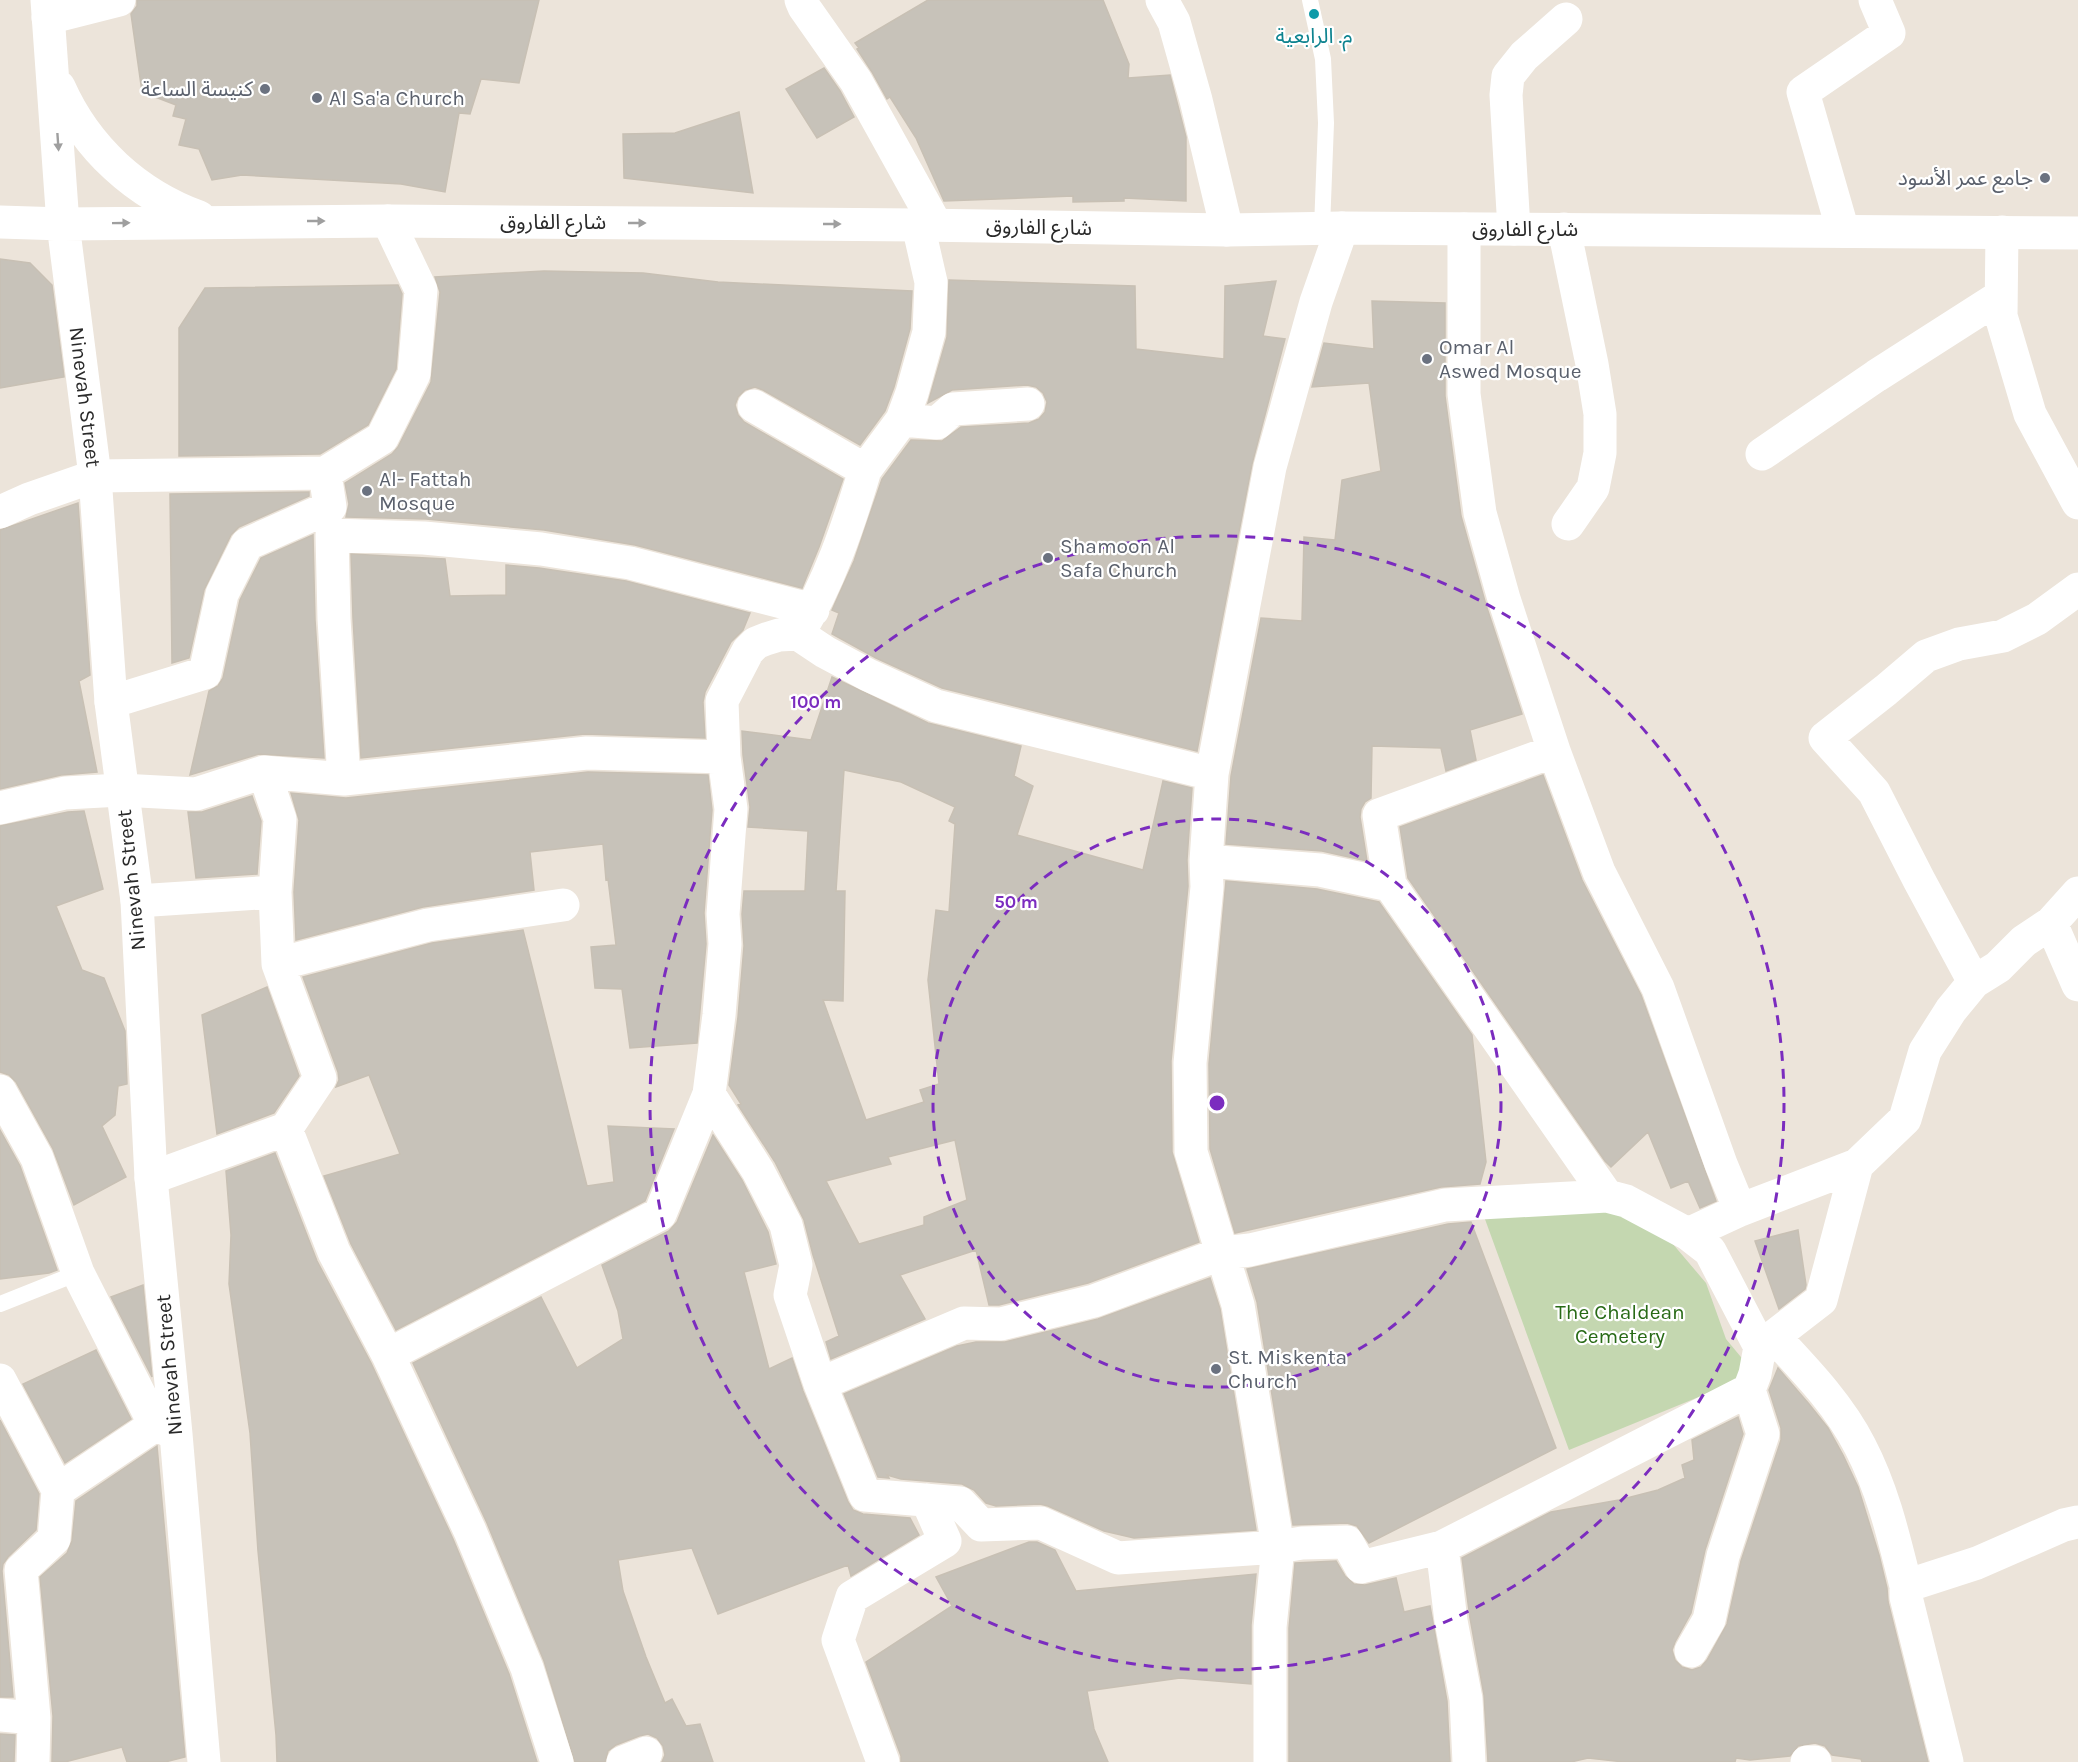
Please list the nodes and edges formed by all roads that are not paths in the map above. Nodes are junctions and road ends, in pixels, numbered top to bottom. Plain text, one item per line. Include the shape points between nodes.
1 (119, 0) edge
2 (801, 0) edge
3 (1162, 0) edge
4 (1310, 0) edge
5 (1875, 0) edge
6 (48, 9) edge
7 (1566, 19) dead end
8 (53, 74) junction
9 (211, 221) junction
10 (388, 221) junction
11 (0, 222) edge
12 (63, 224) junction
13 (927, 225) junction
14 (1332, 228) junction
15 (1464, 229) junction
16 (1514, 229) junction
17 (1564, 229) junction
18 (1227, 230) junction
19 (1843, 231) junction
20 (2002, 232) junction
21 (2078, 233) edge
22 (2001, 296) junction
23 (1028, 404) dead end
24 (754, 406) dead end
25 (902, 420) junction
26 (1762, 454) dead end
27 (865, 470) junction
28 (325, 473) junction
29 (94, 476) junction
30 (2078, 503) edge
31 (0, 512) edge
32 (331, 521) junction
33 (1568, 524) dead end
34 (2078, 589) edge
35 (805, 622) junction
36 (111, 702) junction
37 (1554, 751) junction
38 (724, 757) junction
39 (264, 772) junction
40 (1212, 774) junction
41 (344, 779) junction
42 (121, 790) junction
43 (0, 808) edge
44 (1206, 861) junction
45 (1390, 885) junction
46 (275, 892) junction
47 (2078, 893) edge
48 (137, 901) junction
49 (563, 905) dead end
50 (2051, 923) junction
51 (278, 964) junction
52 (1974, 982) junction
53 (2078, 985) edge
54 (0, 1091) edge
55 (709, 1094) junction
56 (286, 1129) junction
57 (1857, 1165) junction
58 (151, 1178) junction
59 (1608, 1196) junction
60 (1740, 1210) junction
61 (1688, 1234) junction
62 (1223, 1253) junction
63 (78, 1273) junction
64 (0, 1304) edge
65 (1760, 1347) junction
66 (388, 1355) junction
67 (0, 1380) edge
68 (820, 1384) junction
69 (1749, 1390) junction
70 (166, 1429) junction
71 (58, 1490) junction
72 (927, 1500) junction
73 (2078, 1522) edge
74 (1278, 1546) junction
75 (1442, 1547) junction
76 (1906, 1586) junction
77 (1691, 1651) dead end
78 (0, 1716) edge
79 (34, 1718) junction
80 (33, 1762) edge
81 (204, 1762) edge
82 (557, 1762) edge
83 (883, 1762) edge
84 (1270, 1762) edge
85 (1469, 1762) edge
86 (1807, 1762) edge
87 (1815, 1762) edge
88 (1947, 1762) edge

1 - 6 street
2 - 13 street via 856,81
3 - 18 street via 1174,22
4 - 14 lane via 1323,59
5 - 19 street via 1889,33 1803,92
6 - 8 street, Ninevah Street
7 - 16 street via 1524,56 1508,76
8 - 9 street via 66,104 103,155 153,196
8 -> 12 street, Ninevah Street
9 -> 10 street, شارع الفاروق
12 -> 9 street, شارع الفاروق
10 -> 13 street, شارع الفاروق
10 - 28 street via 421,290 414,374 382,438
11 - 12 street, شارع الفاروق
12 - 29 street, Ninevah Street
13 - 18 street, شارع الفاروق
13 - 25 street via 929,332
14 - 15 street, شارع الفاروق
14 - 18 street, شارع الفاروق
14 - 40 street via 1316,302 1270,467
15 - 16 street, شارع الفاروق
15 - 37 street via 1464,394 1480,513
16 - 17 street, شارع الفاروق
17 - 19 street, شارع الفاروق
17 - 33 street via 1600,414 1600,453 1593,488
19 - 20 street, شارع الفاروق
20 - 21 street, شارع الفاروق
20 - 22 street
22 - 26 street
22 - 30 street via 2001,316 2030,414
23 - 25 street via 953,409 937,423
24 - 27 street
25 - 27 street
27 - 35 street via 844,537
28 - 29 street
28 - 32 street
29 - 31 street
29 - 36 street, Ninevah Street
32 - 35 street via 424,538 630,563
32 - 36 street via 247,544 222,594 205,673
32 - 41 street
34 - 52 street via 2037,619 2004,636 1959,644 1926,656 1825,738 1874,792
35 - 38 street via 756,643 748,651 722,701
35 - 40 street via 868,675 936,705
36 - 42 street, Ninevah Street
37 - 45 street via 1379,815
37 - 60 street via 1599,873 1658,988
38 - 41 street via 587,753
38 - 55 street via 731,809 723,968
39 - 41 street
39 - 42 street via 196,794
39 - 46 street via 280,819
40 - 44 street
42 - 43 street via 65,793
42 - 48 street, Ninevah Street
44 - 45 street via 1320,870
44 - 62 street via 1207,887 1190,1064 1191,1152
45 - 59 street
46 - 48 street
46 - 51 street
47 - 50 street
48 - 58 street, Ninevah Street
49 - 51 street via 428,925
50 - 52 street
50 - 53 street
51 - 56 street via 320,1078
52 - 57 street via 1925,1052 1905,1119
54 - 63 street via 37,1158
55 - 66 street via 660,1214
55 - 68 street via 758,1171 786,1225 796,1265 790,1295
56 - 58 street
56 - 66 street via 334,1252
57 - 60 street
57 - 65 street via 1821,1300
58 - 70 street, Ninevah Street
59 - 61 street via 1626,1201
59 - 62 street via 1445,1206
60 - 61 street
61 - 65 street via 1710,1251
62 - 68 street via 1094,1301 1001,1324 964,1323
62 - 74 street via 1238,1305
63 - 64 lane
63 - 70 street
65 - 69 street
65 - 76 street via 1781,1344 1825,1392 1860,1445 1888,1514
66 - 82 street via 514,1636
67 - 71 street
68 - 72 street via 865,1495
69 - 75 street
69 - 77 street via 1762,1434 1723,1556 1709,1620
70 - 71 street
70 - 81 street, Ninevah Street
71 - 79 street via 54,1539 21,1570
72 - 74 street via 960,1503 981,1525 1041,1523 1118,1557
72 - 83 street via 945,1541 852,1597 838,1641
73 - 76 street via 1977,1563
74 - 75 street via 1347,1542 1361,1567
74 - 84 street via 1270,1628
75 - 85 street via 1450,1621 1466,1698
76 - 88 street
78 - 79 street
79 - 80 street
86 - 87 street

